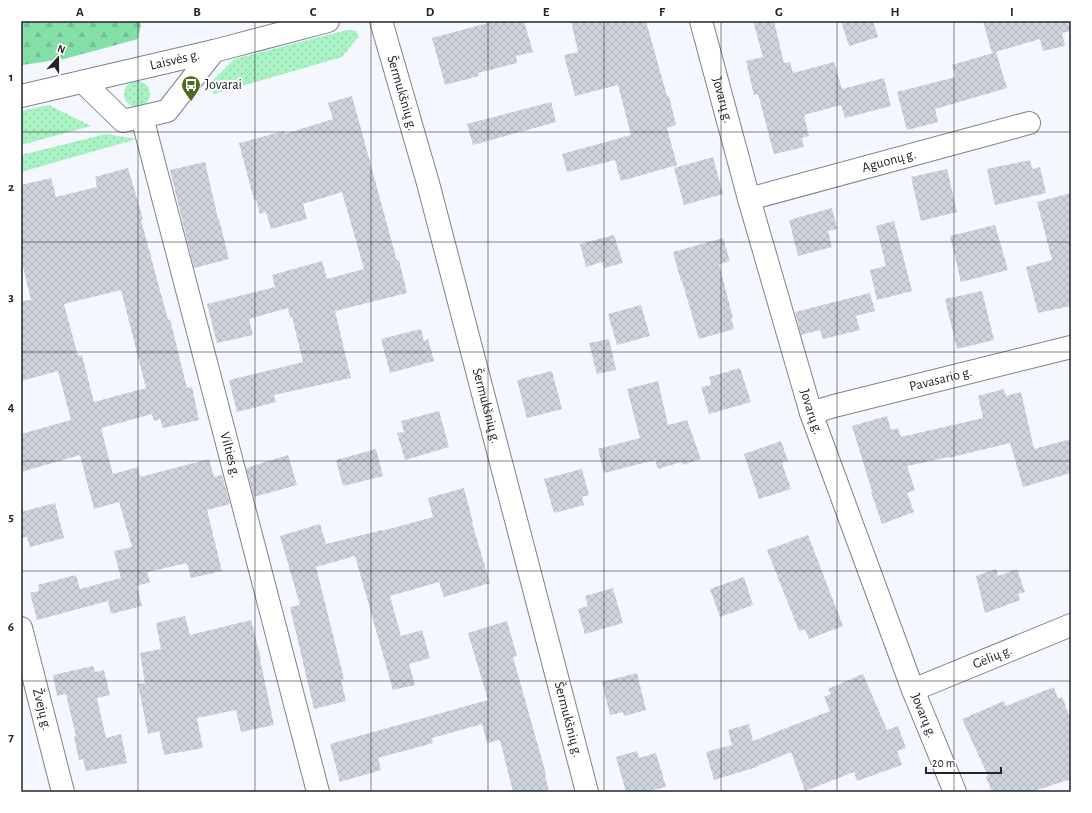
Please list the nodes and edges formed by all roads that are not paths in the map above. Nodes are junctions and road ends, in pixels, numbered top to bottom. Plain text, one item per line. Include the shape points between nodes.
1 (328, 21) edge
2 (381, 21) edge
3 (701, 21) edge
4 (214, 51) junction
5 (83, 82) junction
6 (21, 96) edge
7 (142, 117) junction
8 (1029, 123) dead end
9 (749, 199) junction
10 (1071, 347) edge
11 (811, 413) junction
12 (1071, 625) edge
13 (21, 628) edge
14 (913, 690) junction
15 (63, 792) edge
16 (318, 792) edge
17 (587, 792) edge
18 (955, 792) edge

1 - 4 street, Laisvės g.
2 - 17 street, Šermukšnių g. via 428,183
3 - 9 street, Jovarų g.
4 - 5 street, Laisvės g.
4 - 7 street via 167,111
5 - 6 street, Laisvės g.
5 - 7 street via 123,122
7 - 16 street, Vilties g.
8 - 9 street, Aguonų g.
9 - 11 street, Jovarų g.
10 - 11 street, Pavasario g.
11 - 14 street, Jovarų g.
12 - 14 street, Gėlių g.
13 - 15 street, Žvejų g.
14 - 18 street, Jovarų g.

